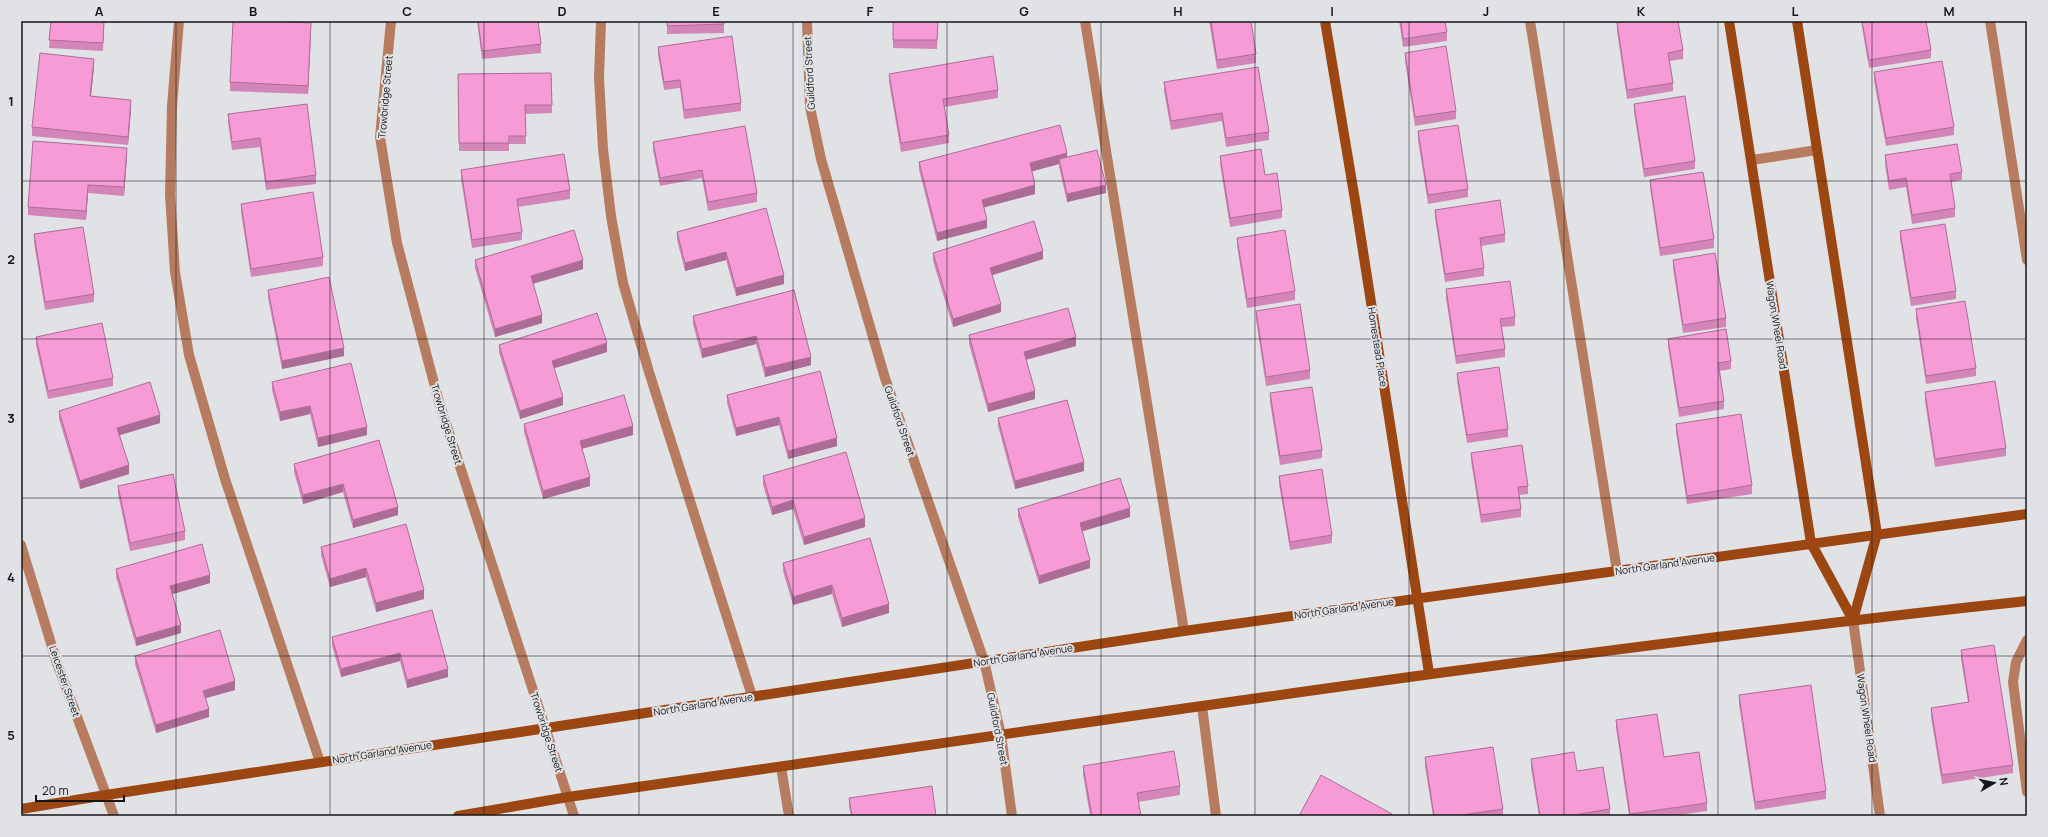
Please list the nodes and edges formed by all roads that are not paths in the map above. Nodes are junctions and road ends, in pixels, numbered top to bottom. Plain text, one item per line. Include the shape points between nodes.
1 (179, 21) edge
2 (391, 21) edge
3 (600, 21) edge
4 (807, 21) edge
5 (1085, 21) edge
6 (1325, 21) edge
7 (1530, 21) edge
8 (1729, 21) edge
9 (1797, 21) edge
10 (1990, 21) edge
11 (1817, 150) junction
12 (1752, 160) junction
13 (2027, 260) edge
14 (2027, 514) edge
15 (1877, 534) junction
16 (1810, 543) junction
17 (21, 545) edge
18 (1617, 571) junction
19 (1417, 597) junction
20 (2027, 601) edge
21 (1853, 620) junction
22 (1184, 630) junction
23 (2027, 640) edge
24 (984, 661) junction
25 (1429, 673) junction
26 (752, 696) junction
27 (1202, 706) junction
28 (545, 728) junction
29 (1001, 734) junction
30 (320, 762) junction
31 (781, 767) junction
32 (2027, 792) edge
33 (106, 795) junction
34 (568, 797) junction
35 (21, 809) edge
36 (114, 816) edge
37 (458, 816) edge
38 (574, 816) edge
39 (789, 816) edge
40 (1012, 816) edge
41 (1216, 816) edge
42 (1880, 816) edge

1 - 30 street via 172,106 170,195 176,272 188,355 225,479
2 - 28 street, Trowbridge Street via 380,137 396,243 440,402
3 - 26 street via 599,78 603,149 623,284
4 - 24 street, Guildford Street via 810,107 821,159 885,378
5 - 22 street
6 - 19 main road, Homestead Place
7 - 18 street
8 - 12 main road, Wagon Wheel Road
9 - 11 main road, Wagon Wheel Road
10 - 13 street
11 - 12 street
11 - 15 main road, Wagon Wheel Road
12 - 16 main road, Wagon Wheel Road
14 - 15 main road, North Garland Avenue
15 - 16 main road, North Garland Avenue
15 - 21 main road, Wagon Wheel Road
16 - 18 main road, North Garland Avenue
16 - 21 main road, Wagon Wheel Road
17 - 33 street, Leicester Street via 57,663
18 - 19 main road, North Garland Avenue
19 - 22 main road, North Garland Avenue
19 - 25 main road, Homestead Place
20 - 21 main road
21 - 25 main road
21 - 42 street, Wagon Wheel Road
22 - 24 main road, North Garland Avenue
23 - 32 street via 2016,662 2013,682
24 - 26 main road, North Garland Avenue
24 - 29 street, Guildford Street
25 - 27 main road
26 - 28 main road, North Garland Avenue
27 - 29 main road
27 - 41 street
28 - 30 main road, North Garland Avenue
28 - 34 street, Trowbridge Street
29 - 31 main road
29 - 40 street, Guildford Street
30 - 33 main road, North Garland Avenue
31 - 34 main road
31 - 39 street
33 - 35 main road, North Garland Avenue
33 - 36 street, Leicester Street
34 - 37 main road
34 - 38 street, Trowbridge Street

